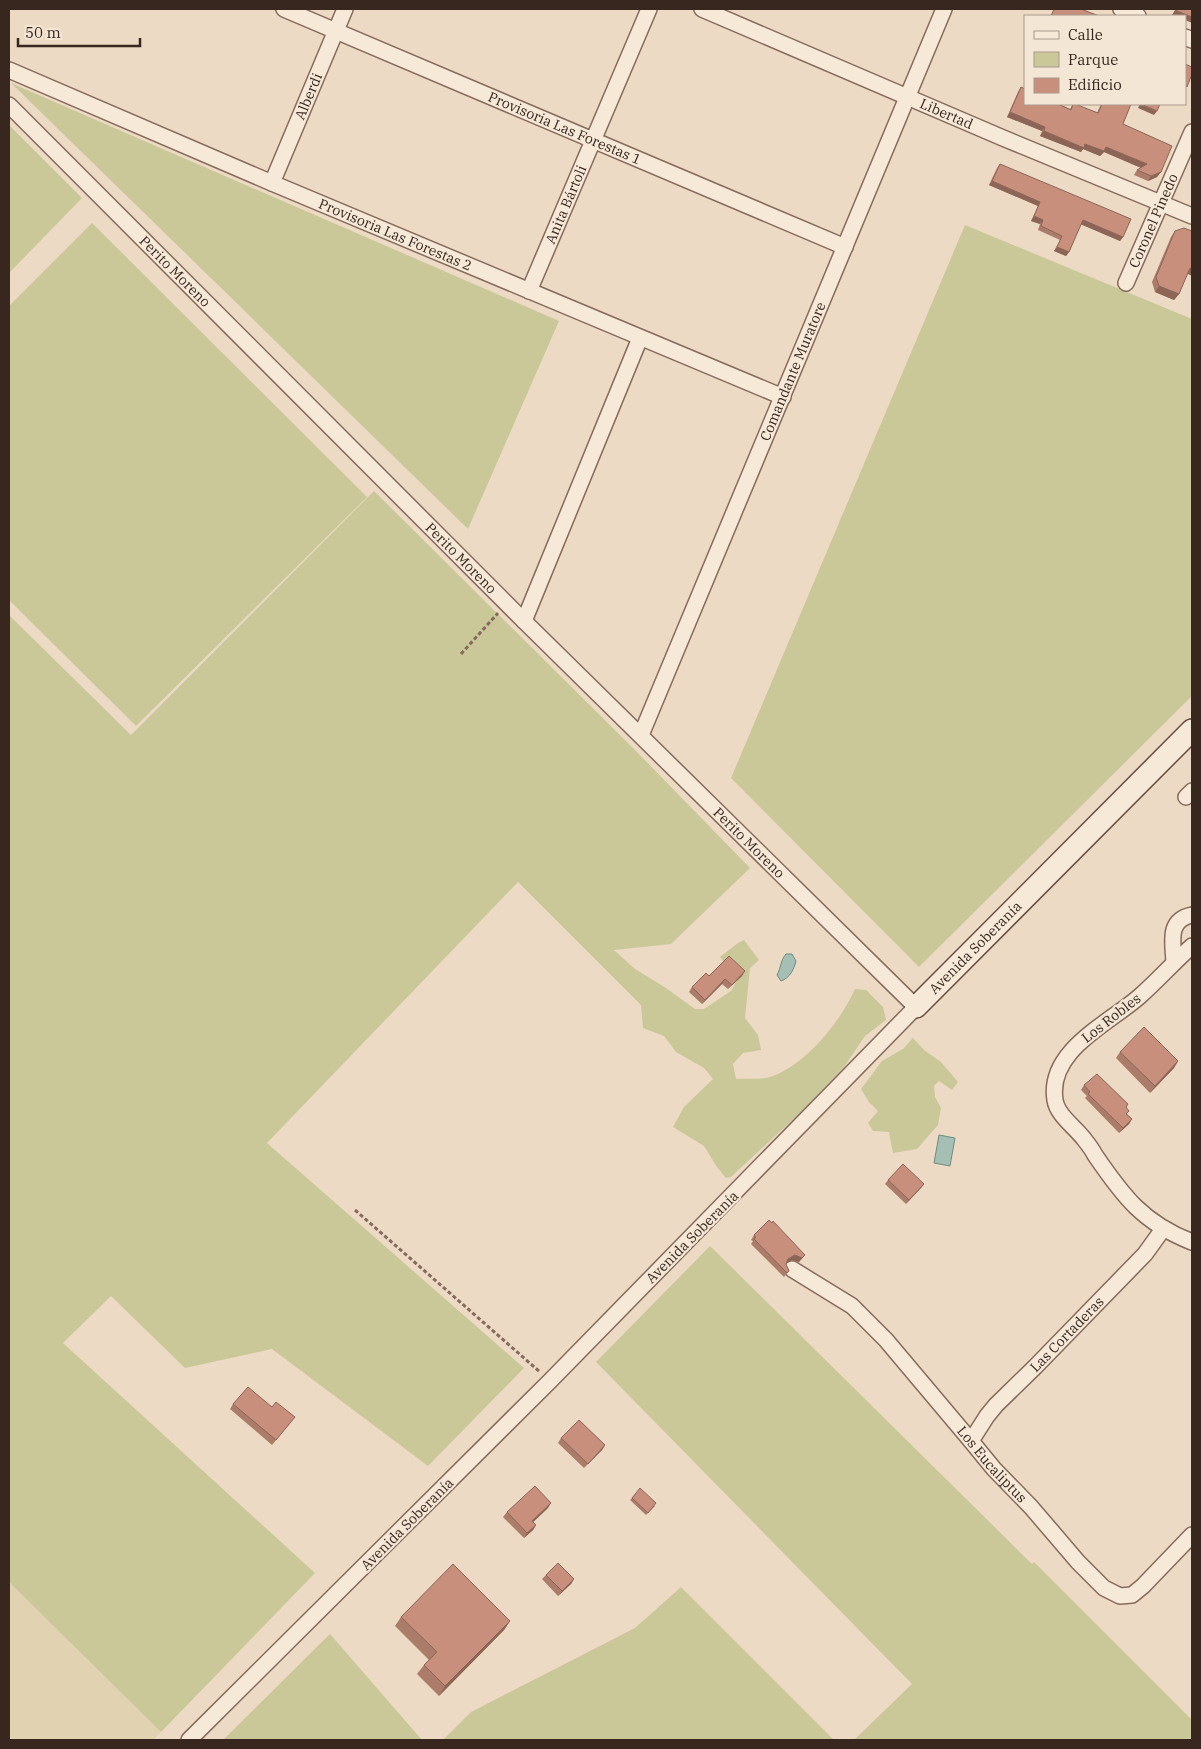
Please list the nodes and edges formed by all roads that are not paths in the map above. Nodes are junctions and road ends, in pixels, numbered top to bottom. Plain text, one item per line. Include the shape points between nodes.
1 (284, 9) edge
2 (345, 9) edge
3 (650, 9) edge
4 (702, 9) edge
5 (944, 9) edge
6 (1121, 9) edge
7 (1136, 15) edge
8 (336, 31) junction
9 (9, 70) edge
10 (908, 97) junction
11 (9, 105) edge
12 (1192, 132) edge
13 (594, 140) junction
14 (272, 184) junction
15 (1161, 203) junction
16 (1192, 216) edge
17 (845, 247) junction
18 (1126, 282) dead end
19 (529, 292) junction
20 (640, 338) junction
21 (783, 397) junction
22 (524, 621) junction
23 (1192, 730) edge
24 (641, 735) junction
25 (1192, 915) edge
26 (1192, 946) edge
27 (1174, 962) junction
28 (916, 1007) junction
29 (1163, 1229) junction
30 (1192, 1242) edge
31 (792, 1269) dead end
32 (972, 1440) junction
33 (1192, 1535) edge
34 (189, 1740) edge

1 - 8 street, Provisoria Las Forestas 1
2 - 8 street, Alberdi
3 - 13 street, Anita Bártoli
4 - 10 street, Libertad
5 - 10 street, Comandante Muratore
6 - 7 street
8 - 13 street, Provisoria Las Forestas 1
8 - 14 street, Alberdi
9 - 14 street, Provisoria Las Forestas 2
10 - 15 street, Libertad
10 - 17 street, Comandante Muratore
11 - 22 street, Perito Moreno
12 - 15 street, Coronel Pinedo
13 - 17 street, Provisoria Las Forestas 1
13 - 19 street, Anita Bártoli
14 - 19 street, Provisoria Las Forestas 2
15 - 16 street, Libertad
15 - 18 street, Coronel Pinedo
17 - 21 street, Comandante Muratore
19 - 20 street, Provisoria Las Forestas 2
20 - 21 street, Provisoria Las Forestas 2
20 - 22 street
21 - 24 street, Comandante Muratore
22 - 24 street, Perito Moreno
23 - 28 street, Avenida Soberanía
24 - 28 street, Perito Moreno
25 - 27 street via 1183,917 1176,924
26 - 27 street, Los Robles
27 - 29 street, Los Robles via 1140,997 1074,1049 1060,1067 1055,1084 1058,1109 1134,1207
28 - 34 street, Avenida Soberanía via 550,1381
29 - 30 street
29 - 32 street, Las Cortaderas via 1145,1254 986,1416
31 - 32 street, Los Eucaliptus via 852,1306 886,1340
32 - 33 street, Los Eucaliptus via 1078,1562 1104,1588 1115,1594 1132,1595

